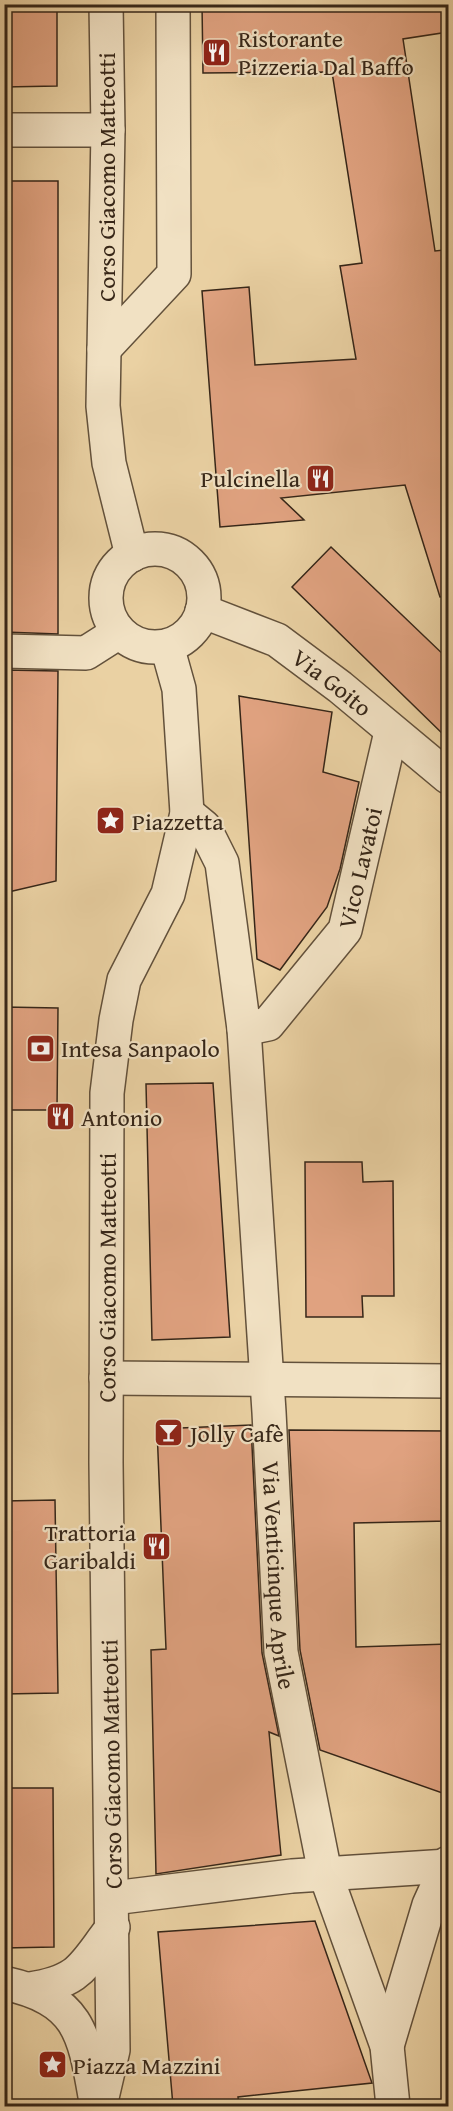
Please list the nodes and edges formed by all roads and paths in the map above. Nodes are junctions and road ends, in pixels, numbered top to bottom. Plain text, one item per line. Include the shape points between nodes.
1 (106, 4) edge
2 (173, 4) edge
3 (4, 130) edge
4 (108, 130) junction
5 (104, 350) junction
6 (132, 555) junction
7 (202, 611) junction
8 (119, 632) junction
9 (167, 646) junction
10 (4, 651) edge
11 (391, 732) junction
12 (448, 777) edge
13 (187, 813) junction
14 (244, 1029) junction
15 (266, 1377) junction
16 (106, 1378) junction
17 (448, 1381) edge
18 (448, 1865) edge
19 (325, 1873) junction
20 (113, 1912) junction
21 (17, 1986) edge
22 (387, 2046) junction
23 (98, 2106) edge
24 (393, 2106) edge

1 - 4 street, Corso Giacomo Matteotti
2 - 5 street, Corso Giacomo Matteotti via 174,274
3 - 4 street
4 - 5 street, Corso Giacomo Matteotti
5 - 6 street, Corso Giacomo Matteotti via 103,406 109,463
6 - 7 street via 147,549 179,555 200,579
6 - 8 street via 118,566 108,582 105,599 109,617
7 - 9 street via 195,627
7 - 11 street, Via Goito via 277,640
8 - 9 street via 133,643 150,648
8 - 10 street via 86,653
9 - 13 street, Corso Giacomo Matteotti via 179,689
11 - 12 street, Via Goito
11 - 14 street, Vico Lavatoi via 345,930 268,1024
13 - 14 street, Via Venticinque Aprile via 204,827 222,863
13 - 16 street, Corso Giacomo Matteotti via 168,894 124,980 116,1020 107,1093
14 - 15 street, Via Venticinque Aprile
15 - 16 street
15 - 17 street
15 - 19 street, Via Venticinque Aprile via 280,1652
16 - 20 street, Corso Giacomo Matteotti
18 - 19 street
18 - 22 street via 429,1905
19 - 20 street
19 - 22 street, Via Venticinque Aprile
20 - 21 street via 75,1976 57,1985
20 - 23 street, Corso Giacomo Matteotti via 113,2050
21 - 23 street via 64,2008 75,2023 91,2069
22 - 24 street, Via Venticinque Aprile

